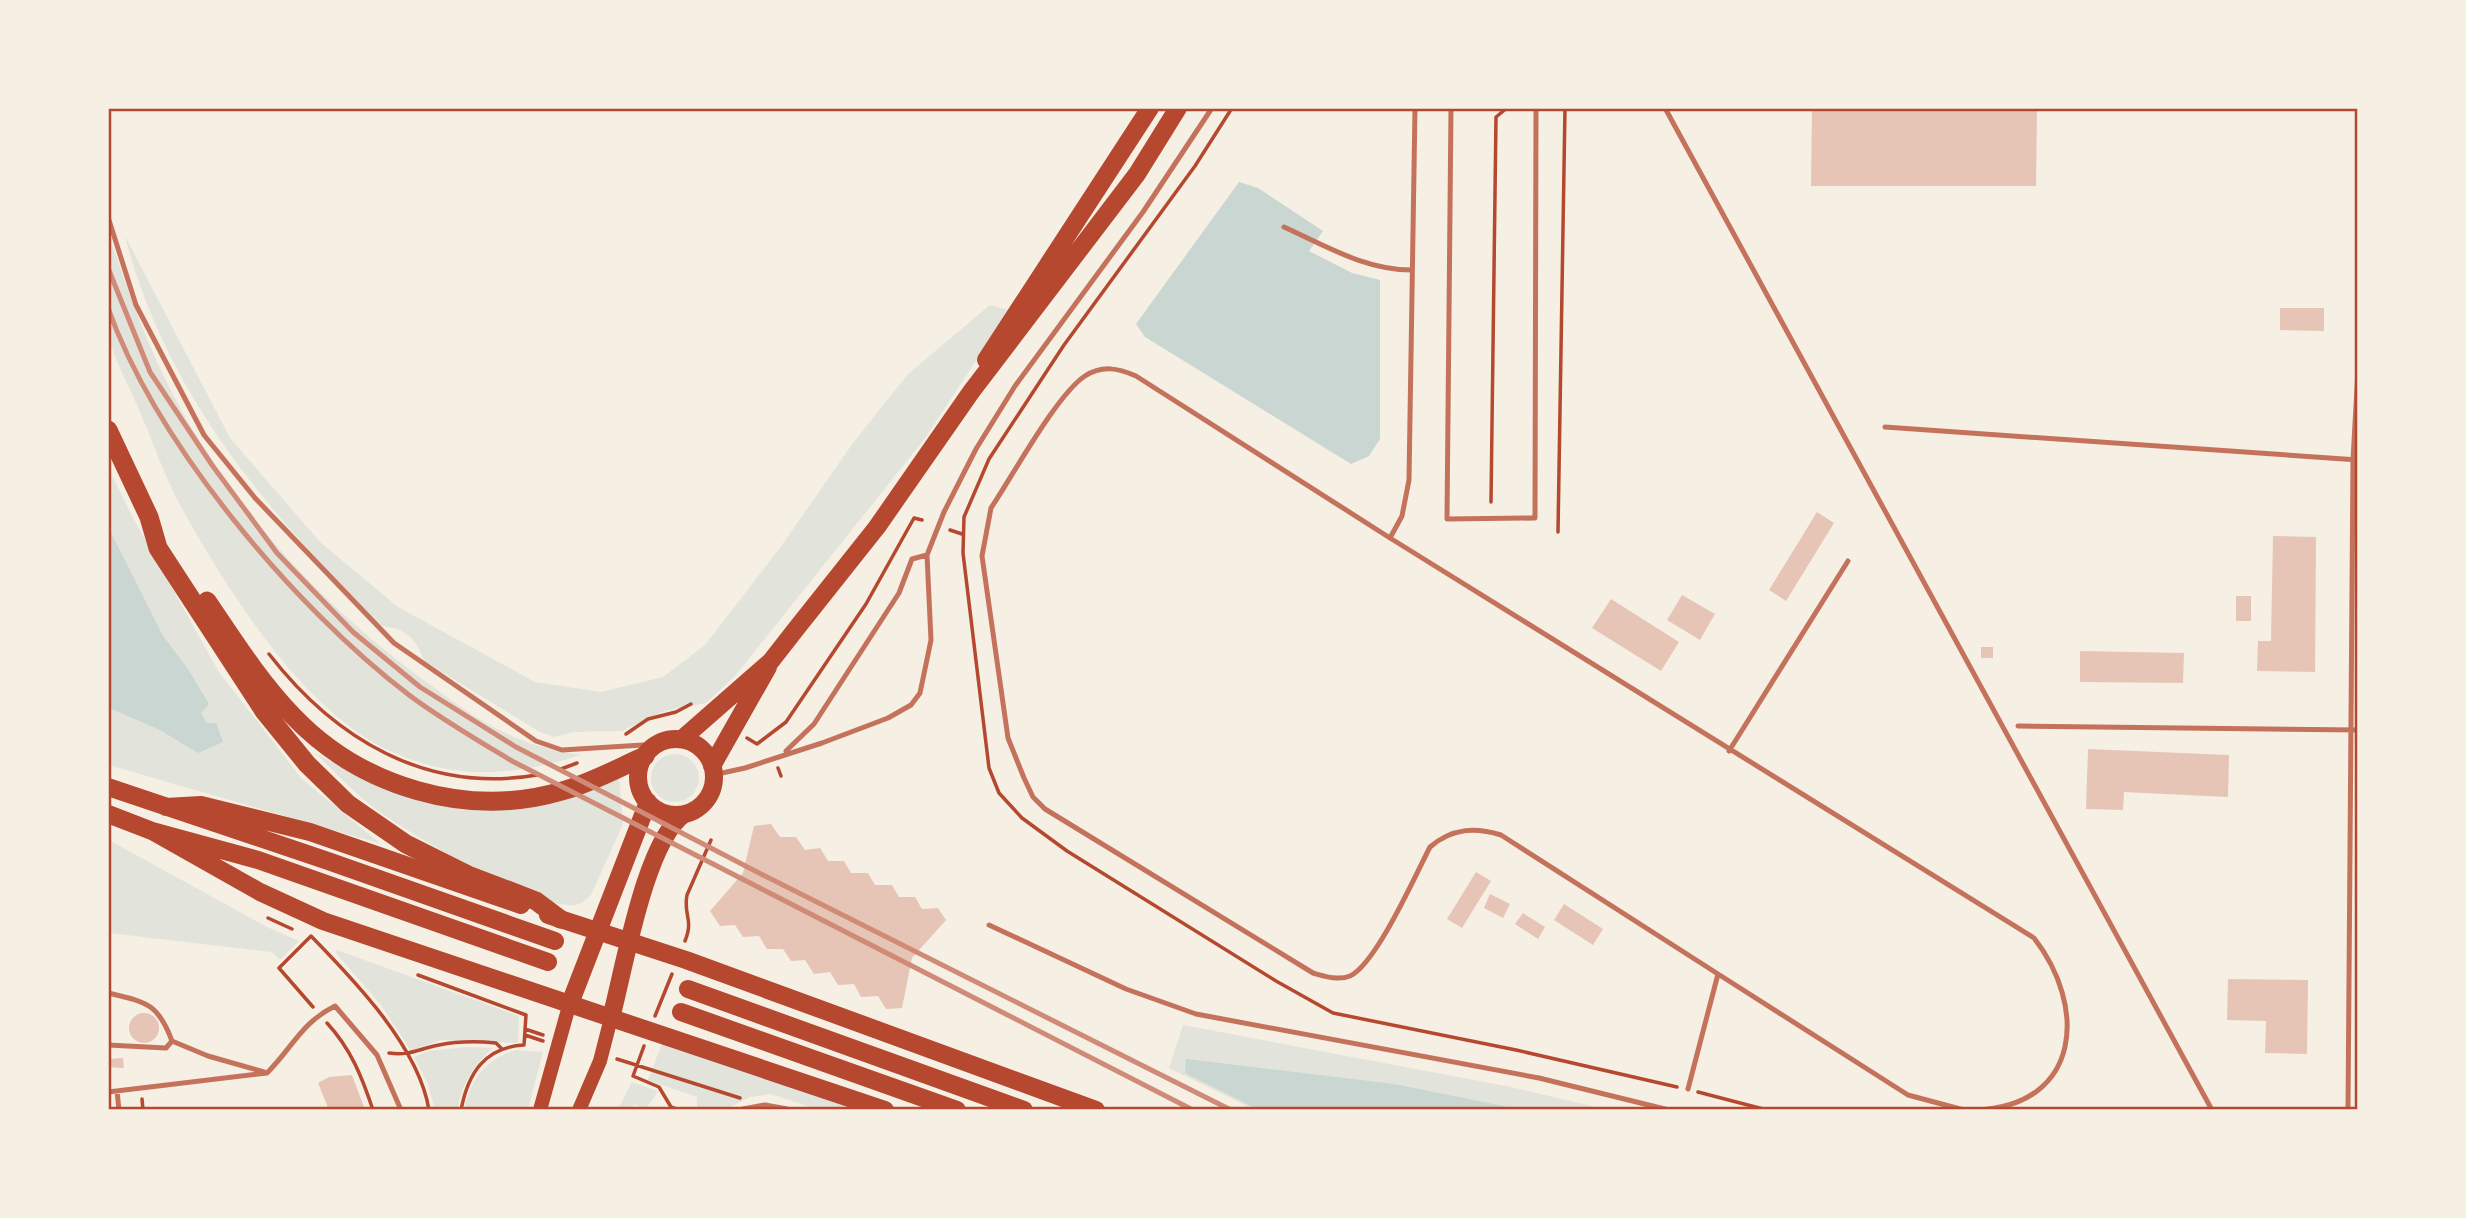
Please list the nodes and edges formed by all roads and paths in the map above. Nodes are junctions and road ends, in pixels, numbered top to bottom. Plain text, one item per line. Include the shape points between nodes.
1 (1150, 108) edge
2 (1178, 108) edge
3 (1212, 108) edge
4 (1233, 108) edge
5 (1415, 108) edge
6 (1451, 108) edge
7 (1507, 108) edge
8 (1536, 108) edge
9 (1565, 108) edge
10 (1665, 108) edge
11 (108, 217) edge
12 (1284, 227) dead end
13 (1412, 270) junction
14 (2357, 369) edge
15 (971, 392) junction
16 (1885, 427) dead end
17 (108, 430) edge
18 (2356, 460) edge
19 (1491, 502) dead end
20 (149, 517) junction
21 (922, 520) dead end
22 (950, 530) dead end
23 (1558, 532) dead end
24 (962, 534) junction
25 (1391, 538) junction
26 (928, 555) junction
27 (1848, 561) dead end
28 (261, 643) dead end
29 (771, 661) junction
30 (694, 703) dead end
31 (648, 719) dead end
32 (2018, 726) dead end
33 (2355, 730) edge
34 (682, 739) junction
35 (766, 740) dead end
36 (607, 746) junction
37 (652, 750) junction
38 (1729, 751) junction
39 (783, 754) junction
40 (712, 770) junction
41 (557, 771) dead end
42 (545, 773) dead end
43 (108, 788) edge
44 (648, 802) junction
45 (166, 807) junction
46 (108, 814) edge
47 (684, 814) junction
48 (152, 831) junction
49 (711, 840) dead end
50 (560, 919) junction
51 (989, 925) dead end
52 (596, 932) junction
53 (311, 936) dead end
54 (555, 941) dead end
55 (631, 942) junction
56 (678, 958) junction
57 (548, 962) dead end
58 (1718, 974) junction
59 (688, 989) dead end
60 (108, 993) edge
61 (569, 1006) junction
62 (681, 1012) dead end
63 (611, 1018) junction
64 (654, 1020) dead end
65 (525, 1029) dead end
66 (172, 1041) junction
67 (551, 1041) junction
68 (645, 1043) dead end
69 (108, 1045) edge
70 (501, 1048) junction
71 (602, 1054) junction
72 (377, 1055) junction
73 (406, 1056) junction
74 (636, 1066) junction
75 (267, 1073) junction
76 (1688, 1089) junction
77 (117, 1091) junction
78 (108, 1092) edge
79 (2011, 1102) junction
80 (765, 1106) junction
81 (119, 1110) edge
82 (401, 1110) edge
83 (429, 1110) edge
84 (461, 1110) edge
85 (540, 1110) edge
86 (579, 1110) edge
87 (679, 1110) edge
88 (743, 1110) edge
89 (787, 1110) edge
90 (885, 1110) edge
91 (957, 1110) edge
92 (1024, 1110) edge
93 (1096, 1110) edge
94 (1670, 1110) edge
95 (1767, 1110) edge
96 (1964, 1110) edge
97 (1978, 1110) edge
98 (2015, 1110) edge
99 (2212, 1110) edge
100 (2348, 1110) edge

1 - 15 main road via 1009,321
2 - 15 main road via 1137,174
3 - 26 lane via 1143,212 1015,386 976,449
4 - 24 path via 989,459 964,517
5 - 13 lane
6 - 8 lane via 1447,519 1535,518
7 - 19 path via 1496,117
9 - 23 path
10 - 99 lane
11 - 36 lane via 148,329 204,435 255,498 394,643 536,741 562,750
12 - 13 lane via 1362,263
13 - 25 lane via 1409,480 1402,516
14 - 18 lane
15 - 29 main road via 877,527
16 - 18 lane
17 - 20 highway
18 - 33 lane
20 - 37 highway via 282,704 320,741 363,769 421,793 466,801 513,800 560,792
20 - 50 highway via 158,548 239,674 286,740 329,787 372,824 406,844 468,876 536,901
21 - 35 path via 914,517 866,604 786,722
22 - 24 path
24 - 76 path via 989,768 999,793 1022,818 1067,851 1333,1013
25 - 38 lane
25 - 58 lane via 1136,376 1111,367 1086,375 1064,396 991,508 983,540 1009,738 1033,797 1312,973 1349,977 1367,964 1430,847 1443,836 1481,829 1501,835
26 - 39 lane via 912,559 899,593 814,724
26 - 39 lane via 931,639 920,693 911,705 888,718
27 - 38 lane
28 - 42 path via 313,705 359,741 392,758 477,778
29 - 34 main road
29 - 40 main road
30 - 31 path
32 - 33 lane
33 - 100 lane
34 - 37 main road
34 - 40 main road via 699,747
36 - 37 lane
36 - 41 path
37 - 44 main road via 638,775
38 - 79 lane via 2034,938 2062,982 2068,1034 2050,1080
39 - 40 lane via 745,768
40 - 47 main road via 707,799
43 - 45 main road
44 - 47 main road via 664,813
44 - 52 main road
45 - 50 main road via 201,804 310,832
45 - 54 main road
46 - 48 main road
47 - 55 main road via 665,833
48 - 57 main road via 258,860
48 - 61 main road via 260,892 323,921
49 - 56 path via 687,895 691,926
50 - 52 main road
51 - 94 lane via 1115,984 1196,1014 1539,1078
52 - 55 main road
52 - 61 main road
53 - 73 path via 383,1016
55 - 56 main road
55 - 63 main road
56 - 64 path
56 - 93 main road
58 - 76 lane
58 - 96 lane via 1908,1095
59 - 92 main road
60 - 66 lane via 147,1002 163,1018
61 - 63 main road
61 - 67 main road
62 - 91 main road
63 - 71 main road
63 - 90 main road
65 - 67 path
66 - 69 lane via 166,1048
66 - 75 lane
67 - 70 path via 525,1035 524,1045
67 - 85 main road
68 - 74 path
70 - 73 path via 496,1043 455,1042
70 - 84 path via 476,1069
71 - 74 path
71 - 86 main road
72 - 73 path
72 - 75 lane via 335,1006 299,1031
72 - 82 lane
73 - 83 path via 418,1072
74 - 80 path
74 - 87 path via 633,1076 659,1087 671,1107
75 - 77 lane
76 - 95 path
77 - 78 lane
77 - 81 lane
79 - 97 lane
79 - 98 lane
80 - 88 street
80 - 89 street

